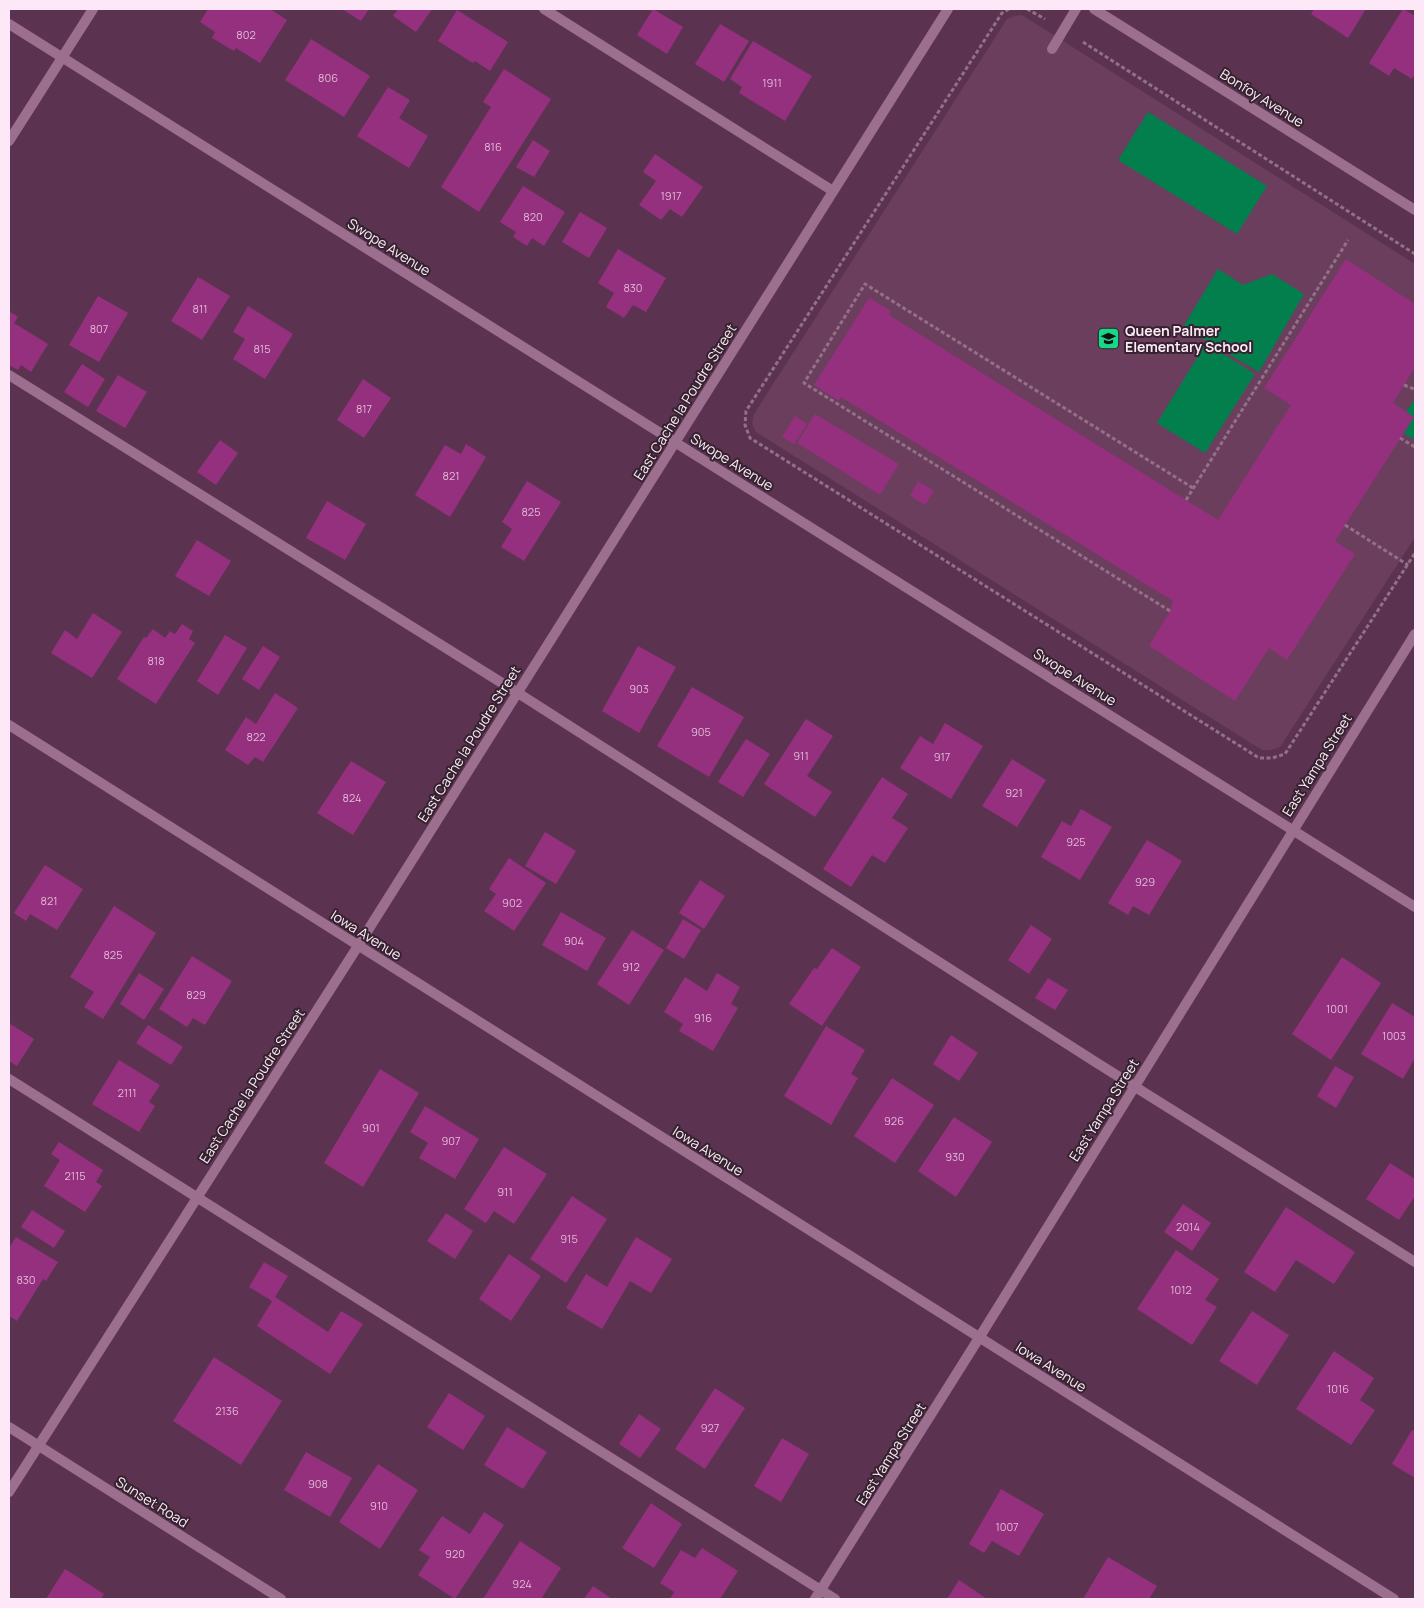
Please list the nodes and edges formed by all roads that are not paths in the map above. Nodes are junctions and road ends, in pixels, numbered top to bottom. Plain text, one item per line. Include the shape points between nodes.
1 (92, 9) edge
2 (544, 9) edge
3 (948, 9) edge
4 (1076, 9) edge
5 (1094, 9) edge
6 (9, 24) edge
7 (1052, 49) dead end
8 (62, 58) junction
9 (9, 141) edge
10 (832, 191) junction
11 (1415, 210) edge
12 (9, 375) edge
13 (676, 442) junction
14 (1415, 634) edge
15 (518, 693) junction
16 (9, 725) edge
17 (1294, 830) junction
18 (1415, 907) edge
19 (358, 946) junction
20 (9, 1079) edge
21 (1135, 1086) junction
22 (197, 1198) junction
23 (1415, 1262) edge
24 (979, 1338) junction
25 (9, 1427) edge
26 (39, 1446) junction
27 (9, 1492) edge
28 (818, 1595) edge
29 (282, 1599) edge
30 (835, 1599) edge
31 (1394, 1599) edge

1 - 8 street
2 - 10 street
3 - 10 street, East Cache la Poudre Street
4 - 7 street
5 - 11 street, Bonfoy Avenue
6 - 8 street, Swope Avenue
8 - 9 street
8 - 13 street, Swope Avenue
10 - 13 street, East Cache la Poudre Street
12 - 15 street
13 - 15 street, East Cache la Poudre Street
13 - 17 street, Swope Avenue
14 - 17 street, East Yampa Street
15 - 19 street, East Cache la Poudre Street
15 - 21 street
16 - 19 street, Iowa Avenue
17 - 18 street, Swope Avenue
17 - 21 street, East Yampa Street
19 - 22 street, East Cache la Poudre Street
19 - 24 street, Iowa Avenue
20 - 22 street
21 - 23 street
21 - 24 street, East Yampa Street
22 - 26 street, East Cache la Poudre Street
22 - 28 street
24 - 28 street, East Yampa Street
24 - 31 street, Iowa Avenue
25 - 26 street, Sunset Road
26 - 27 street, East Cache la Poudre Street
26 - 29 street, Sunset Road
28 - 30 street

